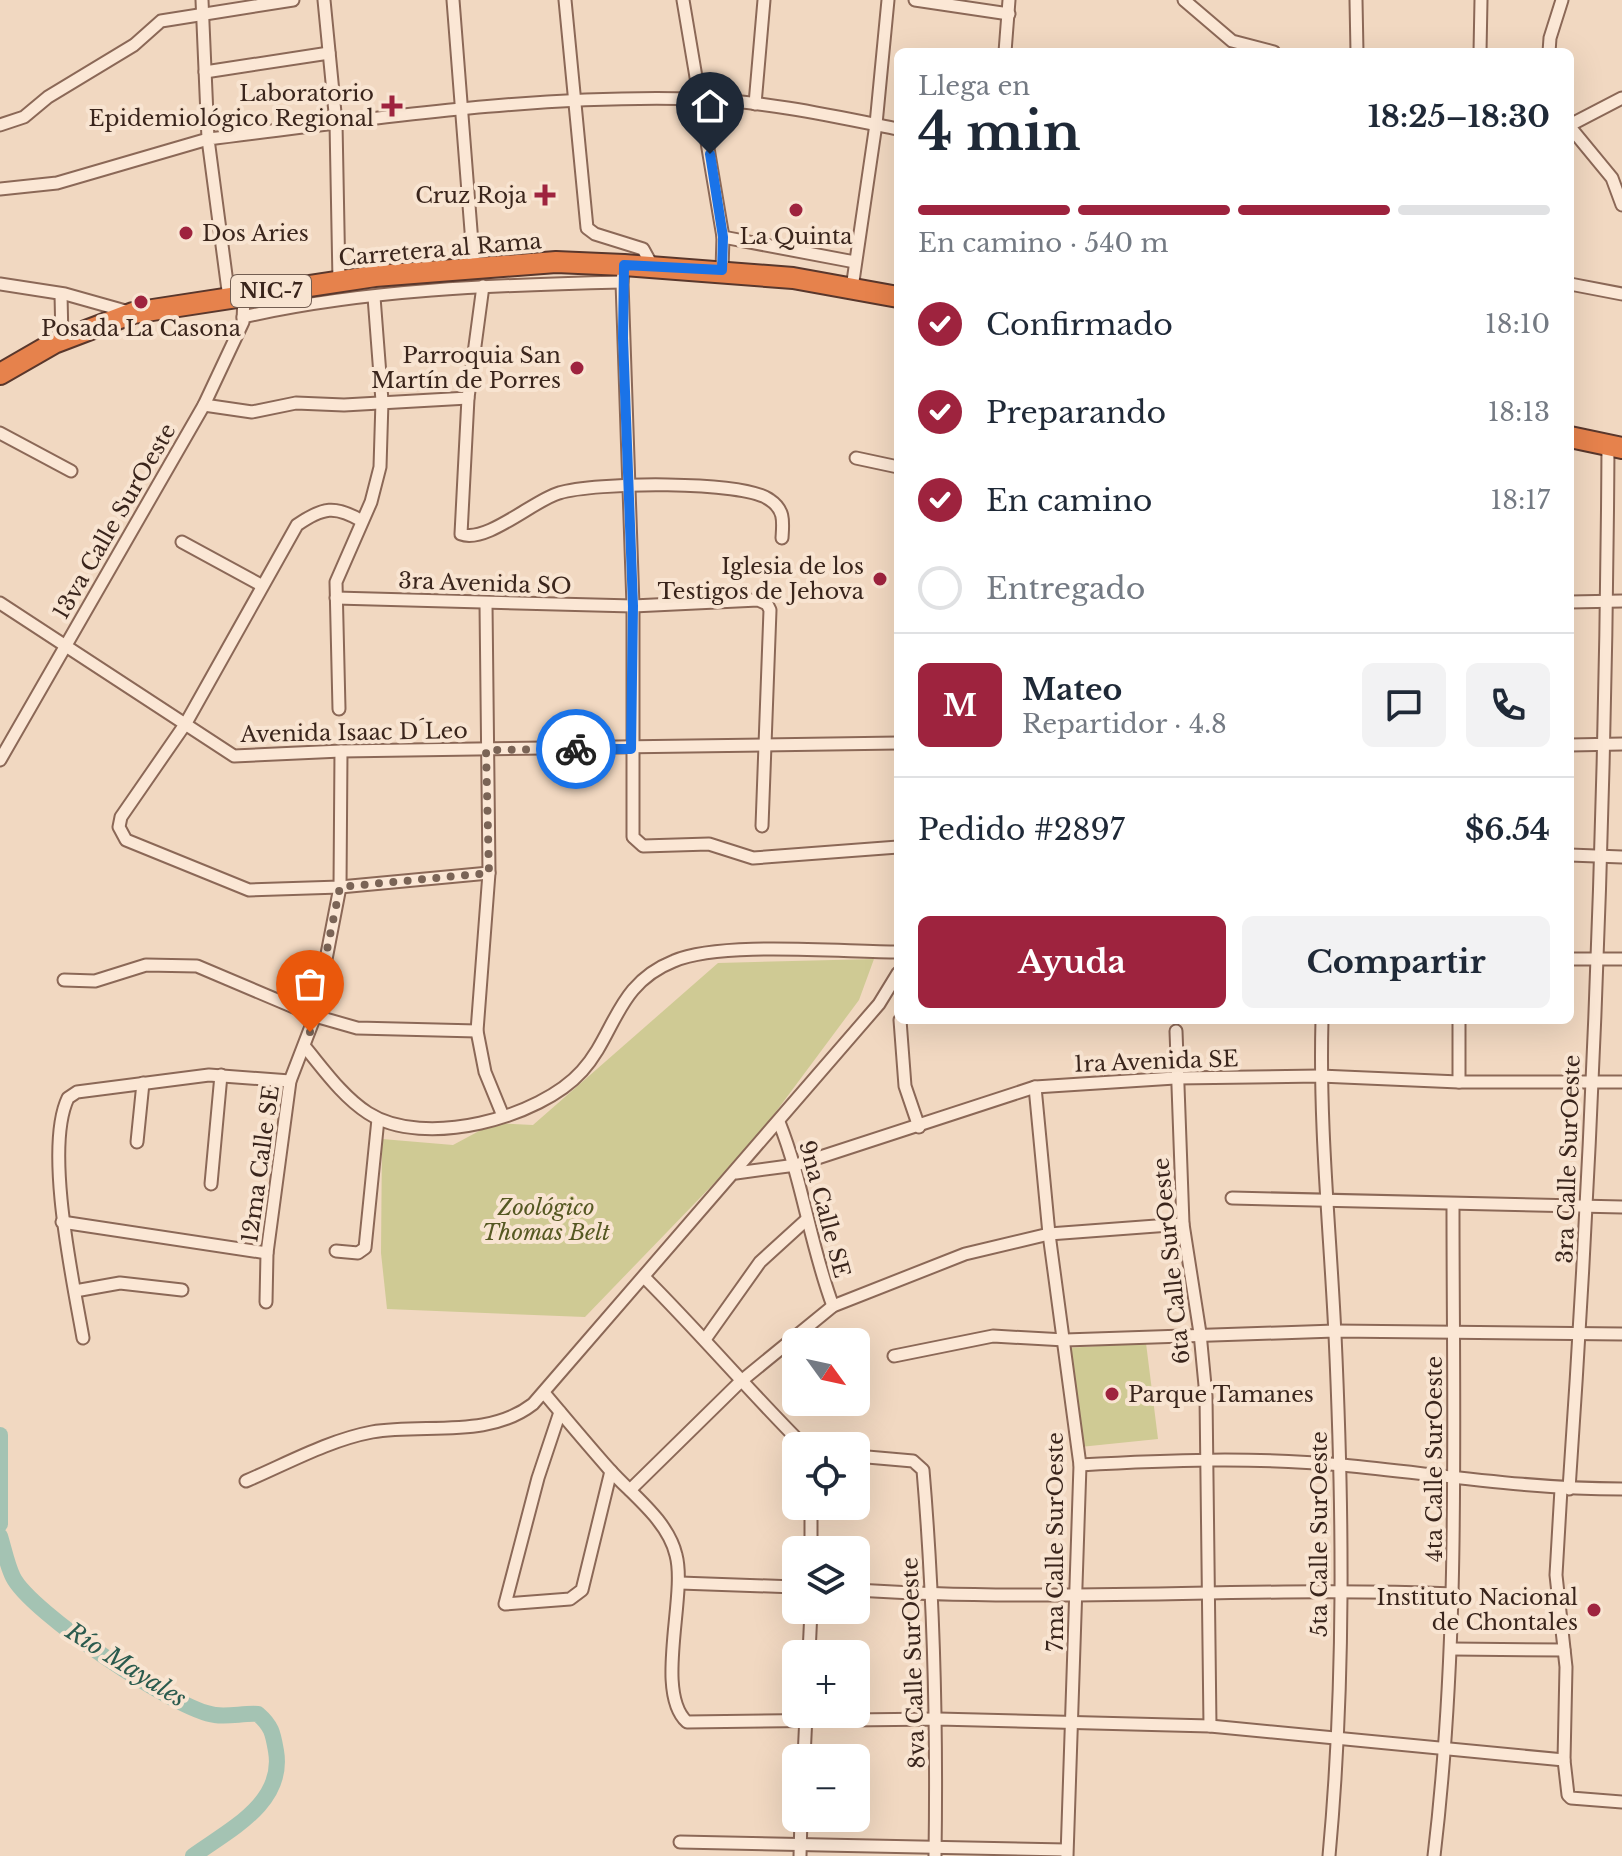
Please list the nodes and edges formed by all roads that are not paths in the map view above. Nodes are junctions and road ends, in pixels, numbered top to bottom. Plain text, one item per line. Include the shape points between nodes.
1 (293, 0) edge
2 (324, 0) edge
3 (453, 0) edge
4 (565, 0) edge
5 (683, 0) edge
6 (764, 0) edge
7 (888, 0) edge
8 (915, 0) edge
9 (1009, 0) edge
10 (1184, 0) edge
11 (1356, 0) edge
12 (1481, 0) edge
13 (1562, 0) edge
14 (202, 6) edge
15 (1009, 14) junction
16 (1232, 47) edge
17 (1005, 48) edge
18 (1357, 48) edge
19 (1480, 48) edge
20 (1550, 48) edge
21 (329, 53) junction
22 (205, 72) junction
23 (574, 98) junction
24 (1622, 98) edge
25 (702, 99) junction
26 (755, 104) junction
27 (464, 109) junction
28 (336, 123) junction
29 (876, 124) junction
30 (1574, 124) edge
31 (0, 125) edge
32 (894, 128) edge
33 (1574, 131) edge
34 (208, 139) junction
35 (0, 189) edge
36 (1622, 205) edge
37 (723, 237) junction
38 (855, 262) junction
39 (653, 267) junction
40 (722, 270) junction
41 (623, 274) junction
42 (478, 277) junction
43 (339, 281) junction
44 (0, 284) edge
45 (1574, 285) edge
46 (852, 288) junction
47 (61, 294) junction
48 (1622, 294) edge
49 (237, 296) junction
50 (894, 296) edge
51 (374, 297) junction
52 (133, 313) junction
53 (243, 317) junction
54 (62, 340) junction
55 (0, 374) edge
56 (468, 398) junction
57 (382, 401) junction
58 (204, 405) junction
59 (0, 433) edge
60 (1574, 438) edge
61 (1615, 447) edge
62 (856, 458) dead end
63 (894, 466) edge
64 (71, 471) dead end
65 (628, 484) junction
66 (362, 521) junction
67 (782, 538) dead end
68 (182, 542) dead end
69 (261, 585) junction
70 (336, 598) junction
71 (1607, 601) junction
72 (1622, 601) edge
73 (1574, 602) edge
74 (0, 603) edge
75 (486, 604) junction
76 (633, 606) junction
77 (66, 645) junction
78 (339, 709) dead end
79 (186, 723) junction
80 (894, 743) edge
81 (1622, 744) edge
82 (1574, 745) edge
83 (1601, 745) junction
84 (766, 746) junction
85 (631, 749) junction
86 (486, 750) junction
87 (341, 751) junction
88 (0, 760) edge
89 (762, 826) dead end
90 (894, 847) edge
91 (1574, 855) edge
92 (1599, 856) junction
93 (1622, 857) edge
94 (489, 873) junction
95 (340, 887) junction
96 (894, 952) edge
97 (1595, 957) junction
98 (1574, 959) edge
99 (1622, 959) edge
100 (64, 980) dead end
101 (894, 980) edge
102 (315, 1016) junction
103 (900, 1024) edge
104 (1322, 1024) edge
105 (1459, 1024) edge
106 (477, 1031) junction
107 (1176, 1031) dead end
108 (305, 1047) junction
109 (221, 1075) junction
110 (1320, 1076) junction
111 (1175, 1078) junction
112 (290, 1081) junction
113 (1459, 1082) junction
114 (1591, 1082) junction
115 (1622, 1082) edge
116 (143, 1083) junction
117 (1035, 1087) junction
118 (503, 1116) junction
119 (378, 1119) junction
120 (779, 1122) junction
121 (919, 1127) junction
122 (137, 1142) dead end
123 (796, 1165) junction
124 (736, 1173) junction
125 (211, 1184) dead end
126 (1232, 1198) dead end
127 (1325, 1199) junction
128 (1453, 1205) junction
129 (1586, 1205) junction
130 (1622, 1207) edge
131 (805, 1221) junction
132 (62, 1222) junction
133 (1183, 1224) junction
134 (1049, 1234) junction
135 (336, 1251) dead end
136 (267, 1253) junction
137 (645, 1278) junction
138 (182, 1290) dead end
139 (75, 1291) junction
140 (266, 1302) dead end
141 (833, 1306) junction
142 (1453, 1330) junction
143 (1335, 1331) junction
144 (1580, 1331) junction
145 (1200, 1333) junction
146 (1622, 1334) edge
147 (83, 1338) dead end
148 (706, 1338) junction
149 (1065, 1340) junction
150 (894, 1356) dead end
151 (740, 1382) junction
152 (545, 1394) junction
153 (560, 1412) junction
154 (790, 1432) edge
155 (870, 1457) edge
156 (1207, 1457) junction
157 (1080, 1465) junction
158 (1341, 1465) junction
159 (611, 1471) junction
160 (1456, 1478) junction
161 (246, 1481) dead end
162 (1565, 1489) junction
163 (1622, 1489) edge
164 (630, 1490) junction
165 (680, 1583) junction
166 (782, 1587) edge
167 (1339, 1589) junction
168 (870, 1591) edge
169 (1210, 1594) junction
170 (1454, 1594) junction
171 (933, 1595) junction
172 (1077, 1596) junction
173 (1452, 1649) junction
174 (1564, 1650) junction
175 (782, 1718) edge
176 (870, 1718) edge
177 (938, 1719) junction
178 (1073, 1721) junction
179 (1210, 1726) junction
180 (1340, 1741) junction
181 (1447, 1750) junction
182 (1564, 1760) junction
183 (1622, 1802) edge
184 (800, 1832) edge
185 (680, 1842) dead end
186 (800, 1843) junction
187 (935, 1852) edge
188 (1066, 1853) edge
189 (800, 1856) edge
190 (1329, 1856) edge
191 (1434, 1856) edge

1 - 14 street
2 - 21 street
3 - 27 street
4 - 23 street
5 - 25 street
6 - 26 street
7 - 29 street
8 - 15 street
9 - 15 street
10 - 16 street
11 - 18 street
12 - 19 street
13 - 20 street
14 - 22 street, 13va Calle SurOeste
14 - 31 street via 161,21 134,45 24,117
15 - 17 street
21 - 22 street
21 - 28 street
22 - 34 street, 13va Calle SurOeste
23 - 25 street
23 - 27 street
23 - 39 street via 587,228 643,249
24 - 30 street
25 - 26 street
25 - 37 street
26 - 29 street
27 - 28 street
27 - 42 street
28 - 34 street
28 - 43 street
29 - 32 street
29 - 38 street
33 - 36 street via 1612,178
34 - 35 street via 57,183
34 - 49 street, 13va Calle SurOeste
37 - 38 street
37 - 40 street
38 - 46 street
39 - 40 highway, Carretera al Rama / NIC-7
39 - 41 highway, Carretera al Rama / NIC-7
40 - 46 highway, Carretera al Rama / NIC-7
41 - 42 highway, Carretera al Rama / NIC-7 via 556,262
41 - 65 street
42 - 43 highway, Carretera al Rama / NIC-7
42 - 51 street
42 - 56 street
43 - 49 highway, Carretera al Rama / NIC-7
44 - 47 street
45 - 48 street
46 - 50 highway, Carretera al Rama / NIC-7
47 - 52 street
47 - 54 street
49 - 52 highway, Carretera al Rama / NIC-7
49 - 53 street, 13va Calle SurOeste
51 - 53 street
51 - 57 street
52 - 54 highway, Carretera al Rama / NIC-7
53 - 58 street, 13va Calle SurOeste
54 - 55 highway, Carretera al Rama / NIC-7
56 - 57 street
56 - 65 street via 463,536 510,521 562,491
57 - 58 street via 296,403 252,412
57 - 66 street via 377,486
58 - 77 street, 13va Calle SurOeste
59 - 64 street
60 - 61 highway
61 - 71 street, 3ra Calle SurOeste
62 - 63 street
65 - 67 street via 754,492 778,506
65 - 76 street
66 - 69 street via 344,510 314,513 297,525
66 - 70 street via 343,563
68 - 69 street
69 - 79 street
70 - 75 street, 3ra Avenida SO
70 - 78 street
71 - 72 street
71 - 73 street
71 - 83 street, 3ra Calle SurOeste
74 - 77 street, Avenida Isaac D´Leo
75 - 76 street, 3ra Avenida SO
75 - 86 street
76 - 84 street, 3ra Avenida SO via 758,600 767,604
76 - 85 street
77 - 79 street, Avenida Isaac D´Leo
77 - 88 street, 13va Calle SurOeste
79 - 87 street, Avenida Isaac D´Leo via 234,756
79 - 95 street via 121,817 119,827 126,840 249,890
80 - 84 street, Avenida Isaac D´Leo
81 - 83 street
82 - 83 street
83 - 92 street, 3ra Calle SurOeste
84 - 85 street, Avenida Isaac D´Leo
84 - 89 street
85 - 86 street, Avenida Isaac D´Leo
85 - 90 street via 631,829 643,846 709,844 753,858
86 - 87 street, Avenida Isaac D´Leo
86 - 94 street
87 - 95 street, 12ma Calle SE
91 - 92 street
92 - 93 street
92 - 97 street, 3ra Calle SurOeste
94 - 95 street
94 - 106 street
95 - 102 street, 12ma Calle SE
96 - 118 street via 706,952 672,961 634,989 613,1016 593,1057 569,1083 534,1105
97 - 98 street
97 - 99 street
97 - 114 street, 3ra Calle SurOeste
100 - 102 street via 95,981 146,965 197,966
101 - 120 street
102 - 106 street via 357,1028
102 - 108 street, 12ma Calle SE
103 - 121 street via 905,1086
104 - 110 street, 5ta Calle SurOeste
105 - 113 street
106 - 118 street via 485,1072
107 - 111 street, 6ta Calle SurOeste
108 - 112 street, 12ma Calle SE
108 - 119 street via 353,1101
109 - 112 street
109 - 116 street
109 - 125 street
110 - 111 street, 1ra Avenida SE
110 - 113 street, 1ra Avenida SE
110 - 127 street, 5ta Calle SurOeste
111 - 117 street, 1ra Avenida SE
111 - 133 street, 6ta Calle SurOeste
112 - 136 street, 12ma Calle SE
113 - 114 street, 1ra Avenida SE
114 - 115 street, 1ra Avenida SE
114 - 129 street, 3ra Calle SurOeste
116 - 122 street
116 - 132 street via 77,1092 68,1098 60,1127
117 - 121 street, 1ra Avenida SE
117 - 134 street, 7ma Calle SurOeste
118 - 119 street via 458,1127
119 - 135 street via 365,1248 358,1253
120 - 123 street, 9na Calle SE
120 - 124 street
121 - 123 street, 1ra Avenida SE
123 - 124 street, 1ra Avenida SE
123 - 131 street, 9na Calle SE
124 - 137 street
126 - 127 street
127 - 128 street
127 - 143 street, 5ta Calle SurOeste
128 - 129 street
128 - 142 street, 4ta Calle SurOeste
129 - 130 street
129 - 144 street, 3ra Calle SurOeste
131 - 141 street, 9na Calle SE
131 - 148 street via 760,1262
132 - 136 street
132 - 139 street
133 - 134 street
133 - 145 street, 6ta Calle SurOeste
134 - 141 street via 965,1254
134 - 149 street, 7ma Calle SurOeste
136 - 140 street, 12ma Calle SE
137 - 148 street
137 - 152 street
138 - 139 street via 120,1283
139 - 147 street
141 - 151 street
142 - 143 street
142 - 144 street
142 - 160 street, 4ta Calle SurOeste
143 - 145 street
143 - 158 street, 5ta Calle SurOeste
144 - 146 street
144 - 162 street, 3ra Calle SurOeste
145 - 149 street
145 - 156 street, 6ta Calle SurOeste
148 - 151 street
149 - 150 street via 979,1337
149 - 157 street, 7ma Calle SurOeste
151 - 154 street
151 - 164 street
152 - 153 street
152 - 161 street via 508,1419 370,1433
153 - 159 street
153 - 159 street via 505,1604 570,1599 582,1590
155 - 171 street, 8va Calle SurOeste via 913,1461 923,1470
156 - 157 street
156 - 158 street
156 - 169 street, 6ta Calle SurOeste
157 - 172 street, 7ma Calle SurOeste
158 - 160 street
158 - 167 street, 5ta Calle SurOeste
159 - 164 street
160 - 162 street
160 - 170 street, 4ta Calle SurOeste
162 - 163 street
162 - 174 street, 3ra Calle SurOeste via 1556,1575
164 - 165 street via 672,1542
165 - 166 street
165 - 175 street via 672,1657 675,1698 687,1722
167 - 169 street
167 - 170 street
167 - 180 street, 5ta Calle SurOeste
168 - 171 street
169 - 172 street
169 - 179 street, 6ta Calle SurOeste
170 - 173 street, 4ta Calle SurOeste
171 - 172 street
171 - 177 street, 8va Calle SurOeste
172 - 178 street, 7ma Calle SurOeste
173 - 174 street
173 - 181 street, 4ta Calle SurOeste
174 - 182 street, 3ra Calle SurOeste
176 - 177 street
177 - 178 street
177 - 187 street, 8va Calle SurOeste
178 - 179 street
178 - 188 street, 7ma Calle SurOeste
179 - 180 street
180 - 181 street
180 - 190 street, 5ta Calle SurOeste
181 - 182 street
181 - 191 street, 4ta Calle SurOeste
182 - 183 street, 3ra Calle SurOeste via 1571,1798
184 - 186 street
185 - 186 street
186 - 187 street
186 - 189 street
187 - 188 street

